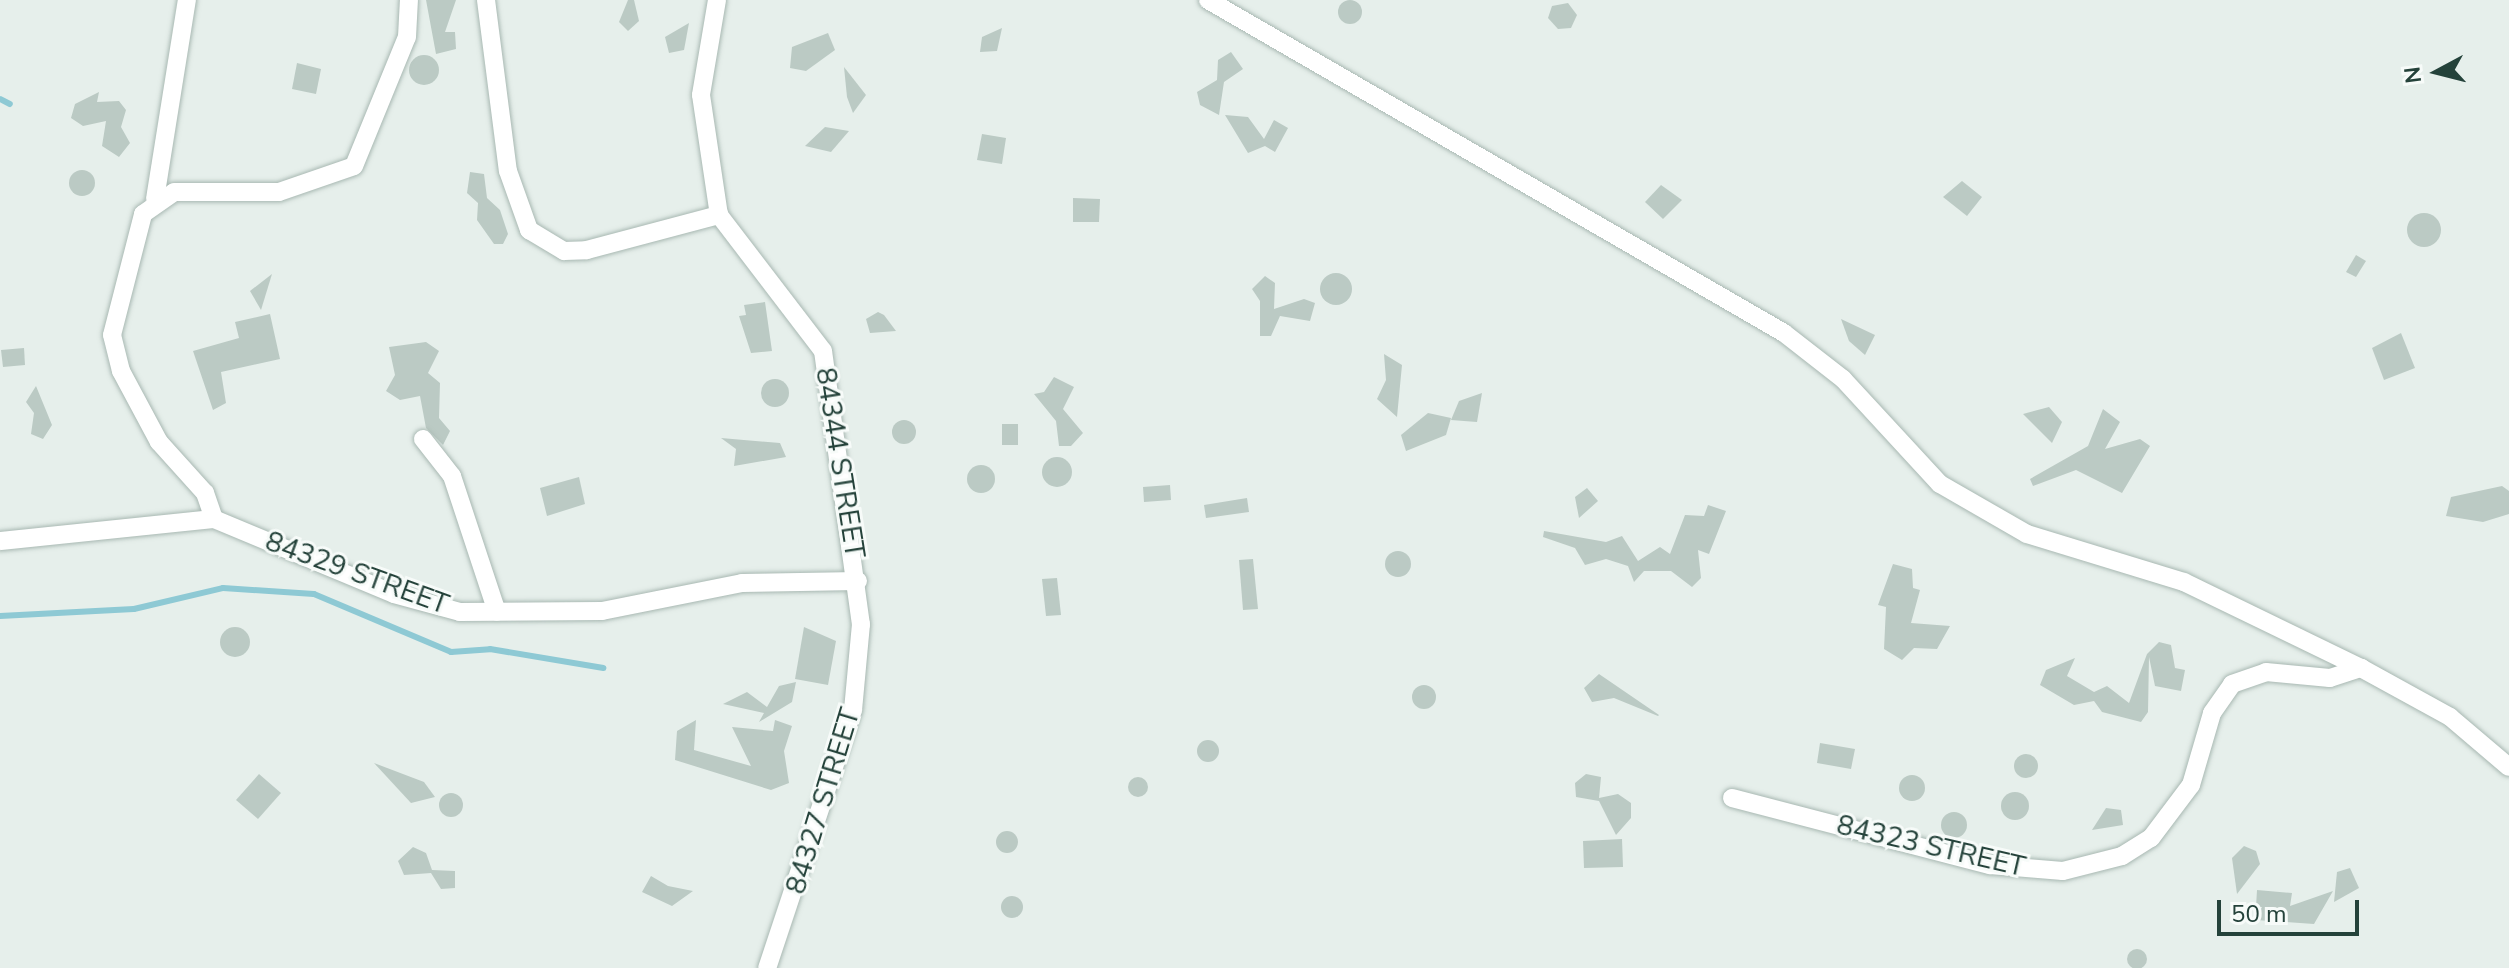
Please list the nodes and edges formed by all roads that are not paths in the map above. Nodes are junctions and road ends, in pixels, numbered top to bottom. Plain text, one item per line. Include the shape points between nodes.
1 (187, 0) edge
2 (409, 0) edge
3 (486, 0) edge
4 (717, 0) edge
5 (1208, 0) edge
6 (155, 199) junction
7 (719, 215) junction
8 (423, 439) dead end
9 (214, 519) junction
10 (0, 541) edge
11 (858, 581) junction
12 (497, 612) junction
13 (2361, 668) junction
14 (2509, 767) edge
15 (1732, 798) dead end
16 (767, 968) edge

1 - 6 street
2 - 6 street via 407,37 354,166 279,192 174,192
3 - 7 street via 508,171 529,230 564,251 587,250
4 - 7 street, 84344 STREET via 701,95
5 - 13 street via 1784,333 1843,379 1940,484 1972,503 2027,534 2184,582
6 - 9 street via 127,257 112,335 121,371 159,442 205,493
7 - 11 street, 84344 STREET via 823,351
8 - 12 street via 452,476
9 - 10 street, 84329 STREET
9 - 12 street, 84329 STREET via 394,594 460,612
11 - 12 street, 84329 STREET via 742,583 602,611
11 - 16 street, 84327 STREET via 853,710
13 - 14 street via 2450,717
13 - 15 street, 84323 STREET via 2330,678 2266,672 2232,684 2212,713 2191,785 2151,838 2122,856 2063,871 1990,865

